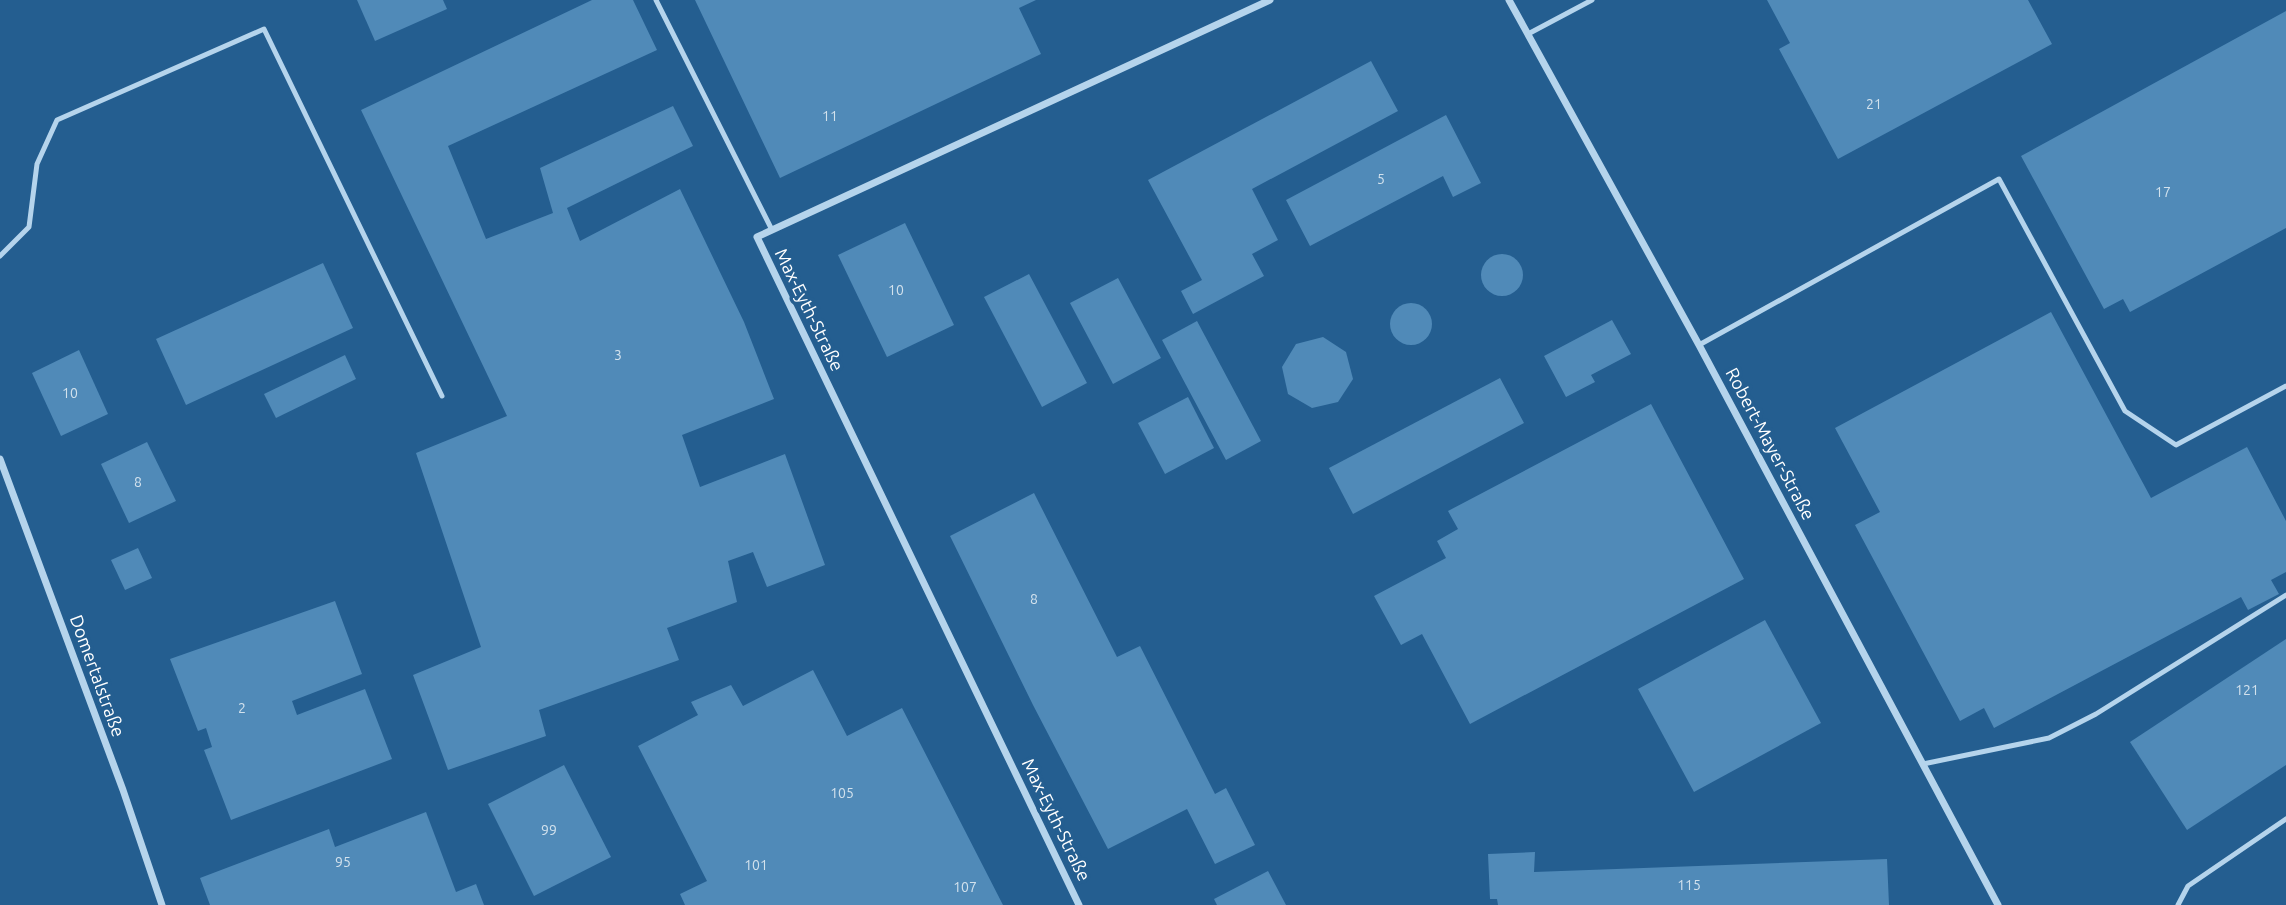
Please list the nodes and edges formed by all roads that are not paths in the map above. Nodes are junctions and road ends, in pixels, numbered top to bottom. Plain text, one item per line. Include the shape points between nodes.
1 (656, 0) edge
2 (1270, 0) edge
3 (1509, 0) edge
4 (1592, 0) edge
5 (1528, 34) junction
6 (772, 230) junction
7 (0, 256) edge
8 (1699, 345) junction
9 (2286, 386) edge
10 (442, 396) dead end
11 (0, 459) edge
12 (2286, 595) edge
13 (1923, 764) junction
14 (2286, 819) edge
15 (162, 905) edge
16 (1079, 905) edge
17 (1998, 905) edge
18 (2178, 905) edge

1 - 6 lane
2 - 6 street, Max-Eyth-Straße
3 - 5 street, Robert-Mayer-Straße
4 - 5 lane
5 - 8 street, Robert-Mayer-Straße
6 - 16 street, Max-Eyth-Straße via 757,237
7 - 10 lane via 29,227 37,163 57,120 264,29
8 - 9 lane via 1999,179 2124,411 2176,445
8 - 13 street, Robert-Mayer-Straße
11 - 15 street, Domertalstraße
12 - 13 lane via 2096,714 2049,738
13 - 17 street, Robert-Mayer-Straße
14 - 18 lane via 2188,886

